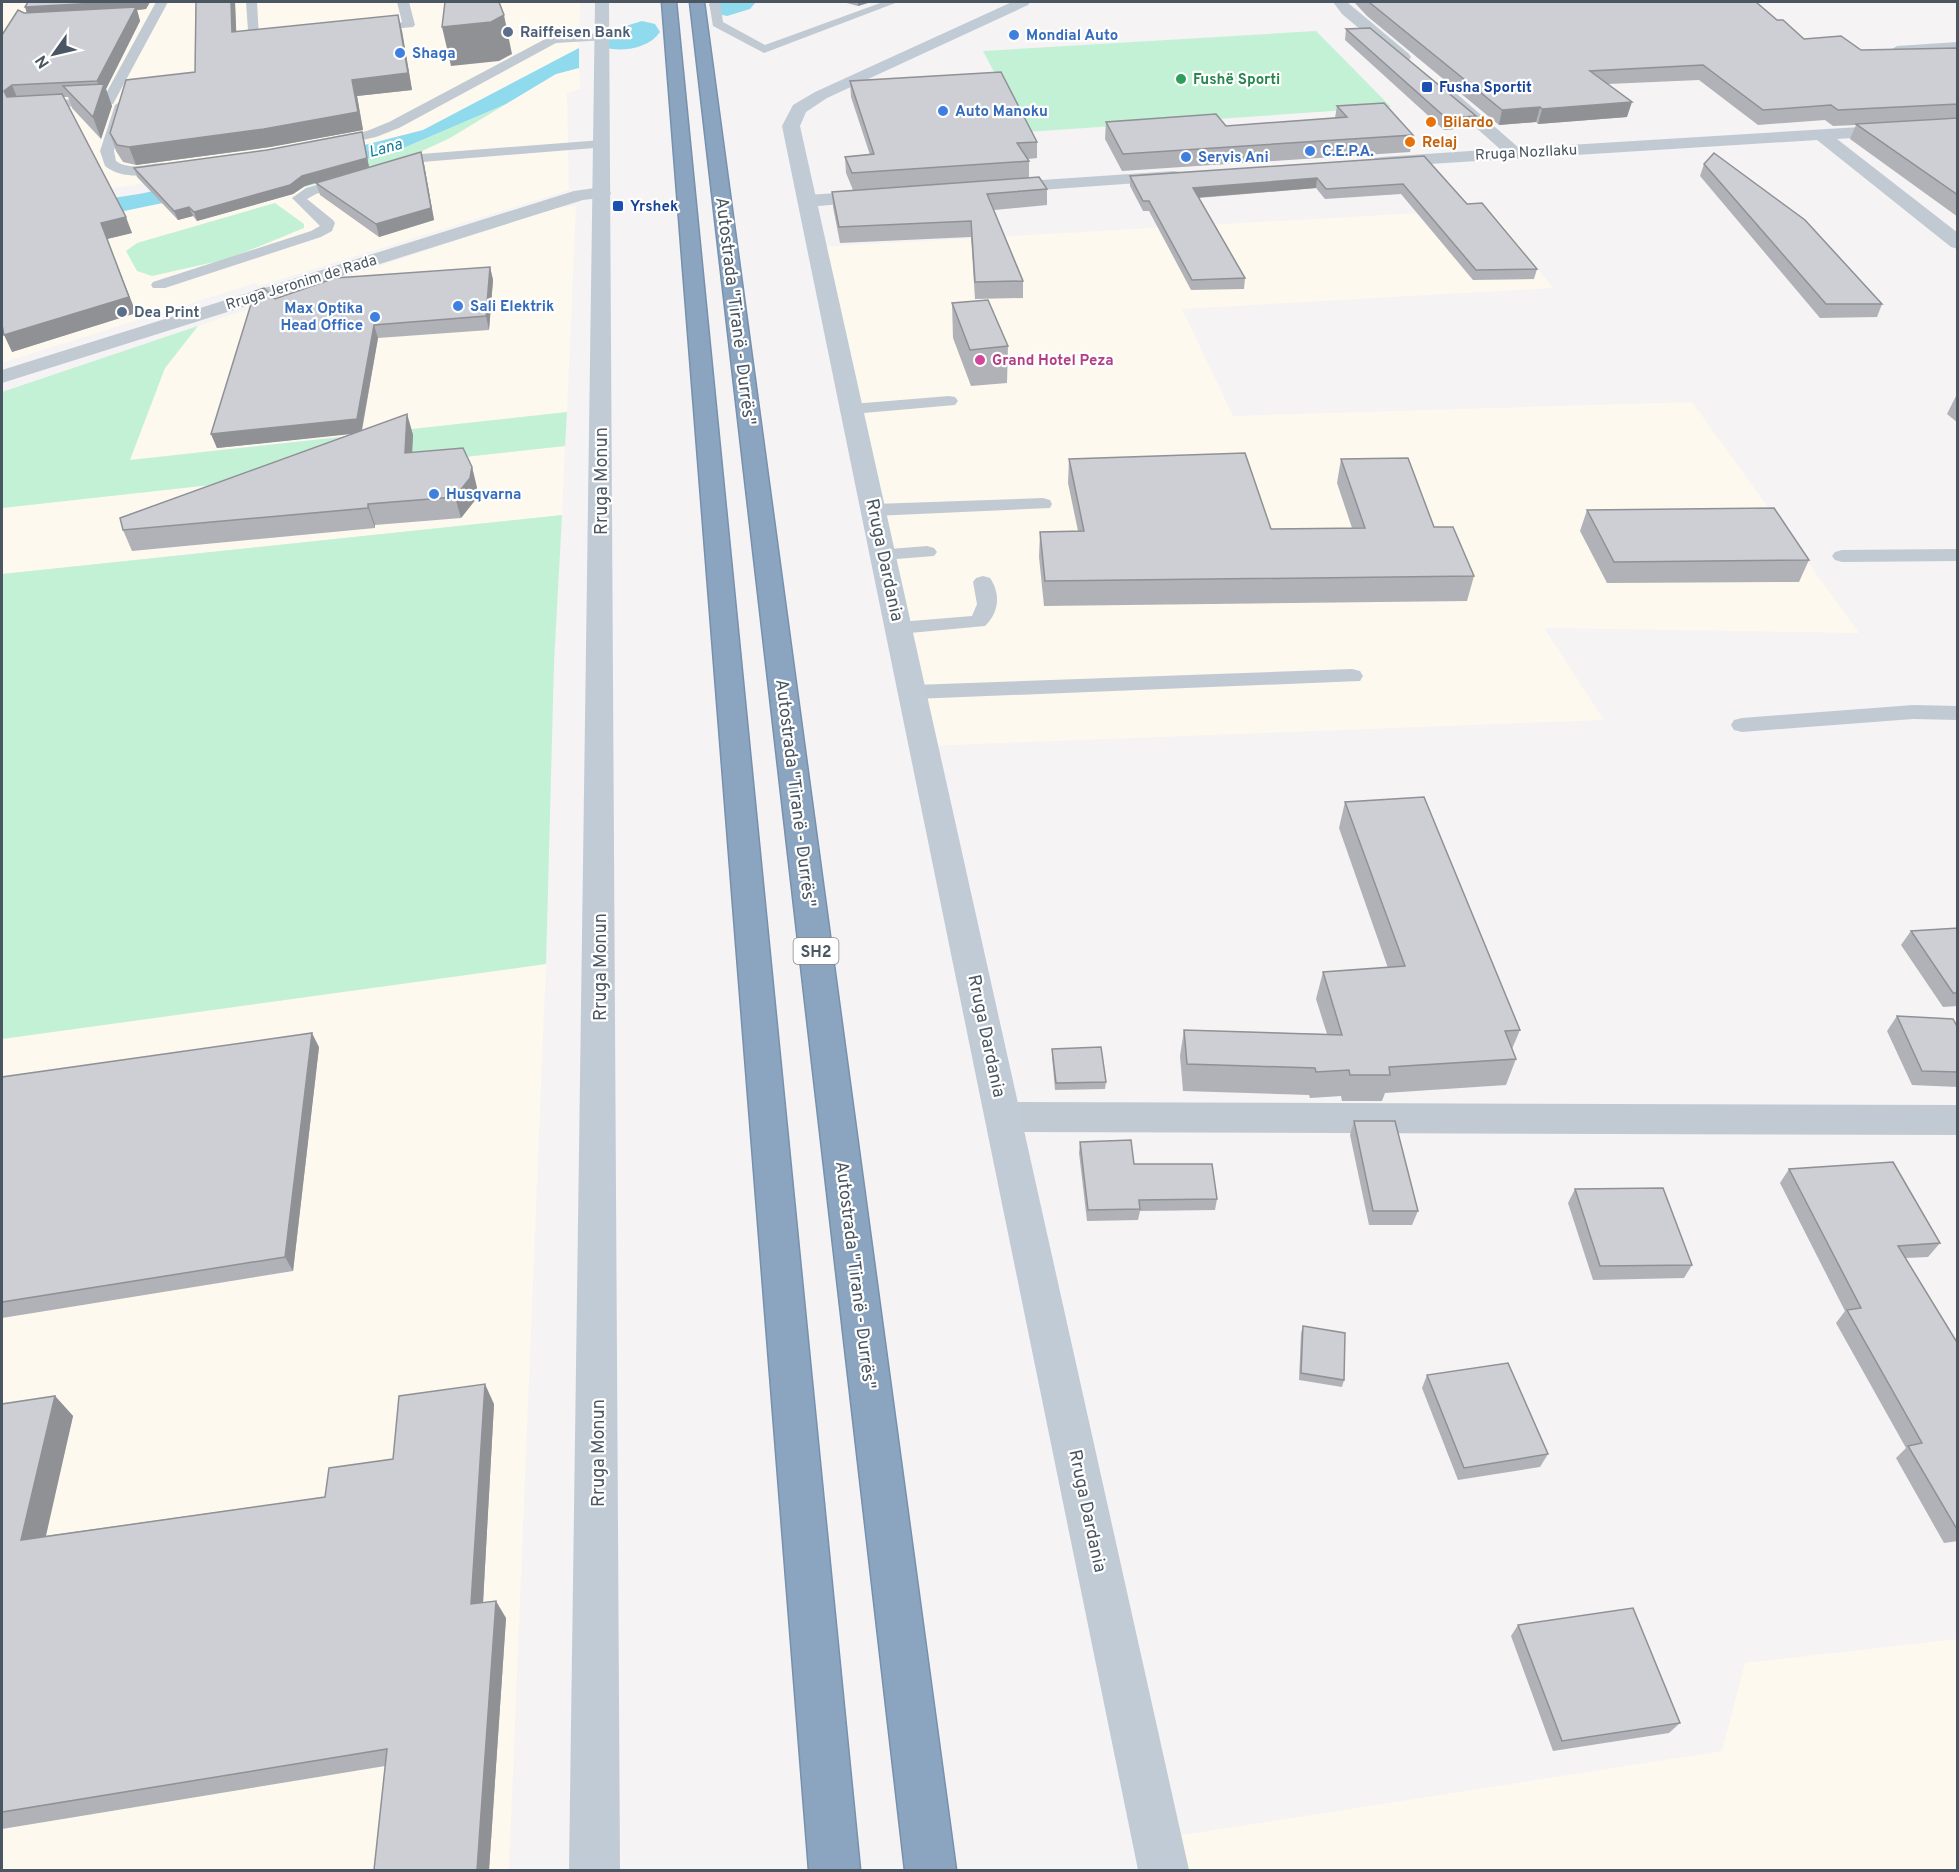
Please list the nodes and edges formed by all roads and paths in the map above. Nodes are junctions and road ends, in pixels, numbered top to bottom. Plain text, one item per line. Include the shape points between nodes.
1 (162, 2) edge
2 (251, 2) edge
3 (402, 2) edge
4 (602, 2) edge
5 (714, 2) edge
6 (892, 2) edge
7 (1023, 2) edge
8 (1340, 2) edge
9 (669, 3) edge
10 (691, 24) edge
11 (354, 31) edge
12 (287, 38) edge
13 (1958, 47) edge
14 (602, 50) junction
15 (1897, 51) edge
16 (1415, 67) edge
17 (1431, 80) edge
18 (124, 96) edge
19 (18, 106) edge
20 (1958, 126) edge
21 (1821, 135) junction
22 (602, 144) junction
23 (312, 146) edge
24 (1513, 152) junction
25 (1358, 163) edge
26 (181, 165) edge
27 (1191, 175) edge
28 (977, 190) edge
29 (602, 193) junction
30 (894, 195) edge
31 (808, 201) junction
32 (1958, 243) edge
33 (159, 285) dead end
34 (2, 377) edge
35 (949, 401) dead end
36 (852, 409) junction
37 (1043, 504) dead end
38 (874, 510) junction
39 (927, 552) dead end
40 (884, 554) junction
41 (1958, 555) edge
42 (1842, 556) dead end
43 (983, 582) dead end
44 (899, 627) junction
45 (1352, 676) dead end
46 (914, 692) junction
47 (1958, 713) edge
48 (1742, 725) dead end
49 (1004, 1117) junction
50 (1957, 1122) edge
51 (595, 1870) edge
52 (835, 1870) edge
53 (931, 1870) edge
54 (1164, 1870) edge

1 - 19 lane via 149,14 108,101
2 - 12 lane via 253,42
3 - 11 lane via 409,25
4 - 14 main road, Rruga Monun
5 - 6 lane via 717,24 764,49
7 - 31 main road, Rruga Dardania via 821,94 799,109 791,126
8 - 16 street
9 - 10 highway, Autostrada "Tiranë - Durrës" / SH2
10 - 52 highway, Autostrada "Tiranë - Durrës" / SH2
10 - 53 highway, Autostrada "Tiranë - Durrës" / SH2
13 - 15 street
14 - 22 main road, Rruga Monun
14 - 23 lane via 553,40 382,130
17 - 24 street
18 - 26 lane via 107,151 110,163 121,170 136,171
20 - 21 street, Rruga Nozllaku
21 - 24 street, Rruga Nozllaku
21 - 32 street
22 - 29 main road, Rruga Monun
22 - 33 lane via 421,158 311,190 299,198 328,223 327,228
24 - 25 street, Rruga Nozllaku
27 - 28 street
29 - 34 street, Rruga Jeronim de Rada via 581,195
29 - 51 main road, Rruga Monun
30 - 31 street
31 - 36 main road, Rruga Dardania
35 - 36 lane
36 - 38 main road, Rruga Dardania
37 - 38 lane
38 - 40 main road, Rruga Dardania
39 - 40 lane
40 - 44 main road, Rruga Dardania
41 - 42 lane
43 - 44 lane via 989,607 978,622
44 - 46 main road, Rruga Dardania
45 - 46 lane
46 - 49 main road, Rruga Dardania
47 - 48 lane via 1913,712
49 - 50 street
49 - 54 main road, Rruga Dardania

